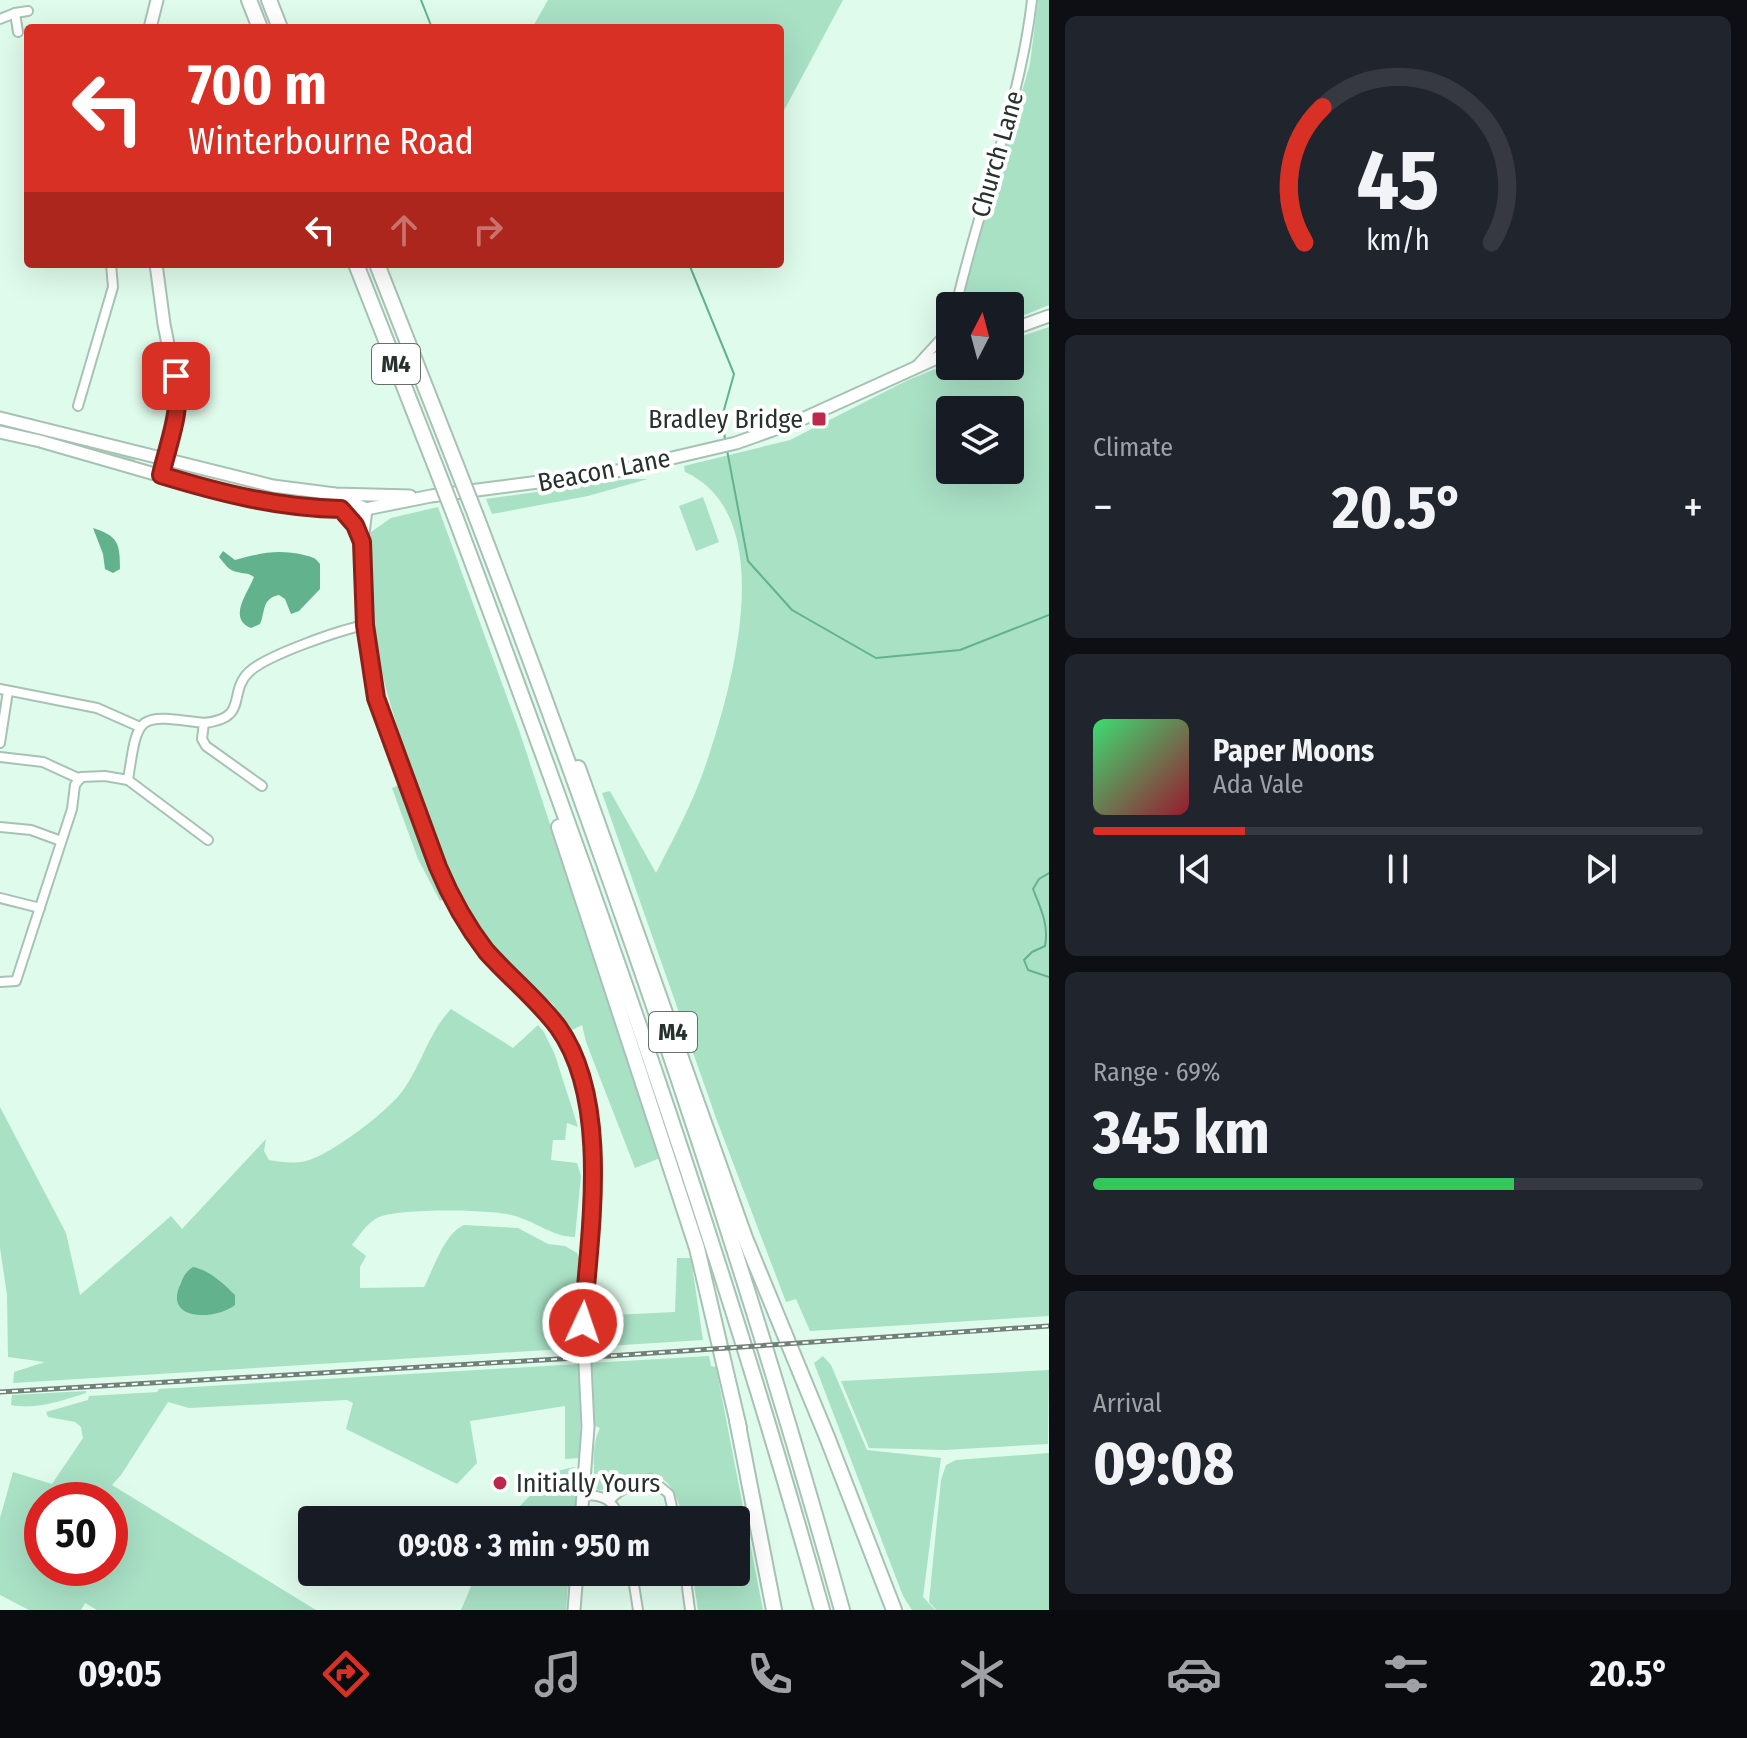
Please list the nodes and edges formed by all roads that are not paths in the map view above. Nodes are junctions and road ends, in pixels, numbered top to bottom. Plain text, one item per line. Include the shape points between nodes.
1 (157, 0) edge
2 (249, 0) edge
3 (269, 0) edge
4 (1032, 0) edge
5 (28, 11) dead end
6 (15, 13) junction
7 (0, 19) edge
8 (151, 24) edge
9 (258, 24) edge
10 (278, 24) edge
11 (18, 32) dead end
12 (111, 268) edge
13 (157, 268) edge
14 (358, 268) edge
15 (379, 268) edge
16 (960, 292) edge
17 (1049, 316) edge
18 (1024, 325) edge
19 (936, 344) edge
20 (936, 358) edge
21 (916, 366) junction
22 (78, 406) dead end
23 (0, 418) edge
24 (0, 432) edge
25 (165, 459) junction
26 (161, 475) junction
27 (335, 494) junction
28 (431, 496) junction
29 (341, 509) junction
30 (366, 509) junction
31 (362, 542) junction
32 (365, 625) junction
33 (519, 628) junction
34 (4, 690) edge
35 (526, 707) junction
36 (204, 723) junction
37 (140, 727) junction
38 (0, 743) edge
39 (0, 757) edge
40 (80, 779) junction
41 (128, 780) junction
42 (262, 786) dead end
43 (0, 827) edge
44 (208, 840) dead end
45 (61, 841) junction
46 (0, 898) edge
47 (40, 908) junction
48 (0, 982) edge
49 (671, 1119) junction
50 (739, 1428) junction
51 (584, 1495) junction
52 (610, 1500) junction
53 (583, 1506) edge
54 (613, 1506) edge
55 (672, 1506) edge
56 (576, 1586) edge
57 (634, 1586) edge
58 (687, 1586) edge
59 (840, 1603) edge
60 (821, 1606) edge
61 (574, 1610) edge
62 (638, 1610) edge
63 (690, 1610) edge
64 (774, 1610) edge
65 (894, 1610) edge

1 - 8 main road
2 - 9 highway
3 - 10 highway
4 - 16 street, Church Lane via 1013,101
5 - 6 street
6 - 7 street
6 - 11 street
12 - 22 street via 113,287
13 - 25 main road via 179,400
14 - 35 highway, M4, bridge
15 - 33 highway, M4, bridge
17 - 18 main road
19 - 21 street
20 - 21 main road, Beacon Lane
21 - 28 main road, Beacon Lane via 798,421 736,443 608,473
23 - 25 main road
24 - 26 main road
25 - 26 main road
25 - 27 main road via 273,486
26 - 29 main road via 290,507
27 - 28 main road
27 - 30 main road
28 - 30 main road
29 - 30 main road
29 - 31 main road
30 - 31 main road
31 - 32 main road
32 - 36 street via 261,664 243,681 234,711
32 - 51 main road via 381,714 449,892 486,951 558,1028 576,1059 586,1095 592,1171 583,1323 588,1427
33 - 59 highway, M4 via 732,1240
33 - 65 highway, M4 via 547,681 745,1238
34 - 37 street via 97,708
34 - 38 street
35 - 49 highway, M4
35 - 50 highway, M4 via 539,768 697,1248
36 - 37 street via 156,717
36 - 42 street via 206,746
37 - 41 street
39 - 40 street via 43,762
40 - 41 street
40 - 45 street
41 - 44 street
43 - 45 street via 31,830
45 - 47 street
46 - 47 street
47 - 48 street via 16,981
49 - 50 highway, M4
49 - 60 highway, M4
50 - 64 highway, M4
51 - 52 street
51 - 53 main road
52 - 54 street
52 - 55 street via 651,1479 669,1494
56 - 61 main road
57 - 62 street
58 - 63 street

